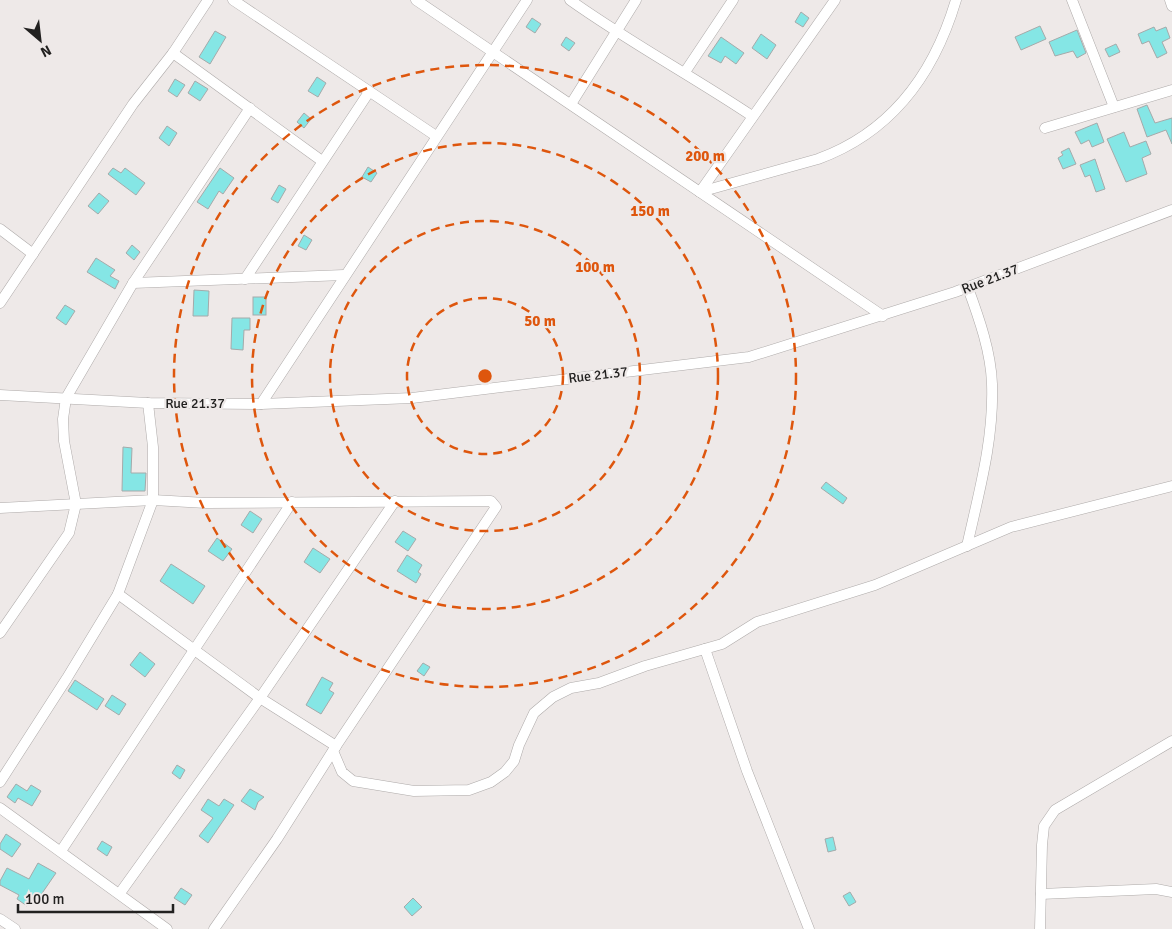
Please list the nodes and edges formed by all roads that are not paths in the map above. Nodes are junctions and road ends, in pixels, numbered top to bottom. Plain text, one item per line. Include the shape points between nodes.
1 (208, 0) edge
2 (233, 0) edge
3 (416, 0) edge
4 (527, 0) edge
5 (570, 0) edge
6 (636, 0) edge
7 (733, 0) edge
8 (834, 0) edge
9 (956, 0) edge
10 (1072, 0) edge
11 (1170, 0) edge
12 (1172, 6) edge
13 (615, 32) junction
14 (493, 52) junction
15 (173, 53) junction
16 (685, 72) junction
17 (1172, 90) edge
18 (369, 92) junction
19 (571, 104) junction
20 (1114, 107) junction
21 (250, 108) junction
22 (752, 116) junction
23 (1045, 128) dead end
24 (436, 136) junction
25 (322, 161) junction
26 (700, 192) junction
27 (1172, 210) edge
28 (0, 229) edge
29 (33, 254) junction
30 (344, 275) junction
31 (246, 279) junction
32 (133, 284) junction
33 (968, 288) junction
34 (0, 303) edge
35 (883, 316) junction
36 (0, 395) edge
37 (66, 398) junction
38 (148, 403) junction
39 (261, 404) junction
40 (1172, 486) edge
41 (153, 500) junction
42 (395, 501) junction
43 (292, 502) junction
44 (76, 504) junction
45 (0, 508) edge
46 (967, 546) junction
47 (118, 594) junction
48 (0, 633) edge
49 (195, 649) junction
50 (705, 649) junction
51 (260, 698) junction
52 (1172, 741) edge
53 (334, 749) junction
54 (0, 782) edge
55 (0, 808) edge
56 (61, 851) junction
57 (1172, 892) edge
58 (120, 893) junction
59 (1041, 894) junction
60 (0, 919) edge
61 (15, 929) edge
62 (167, 929) edge
63 (214, 929) edge
64 (809, 929) edge
65 (1040, 929) edge

1 - 15 street
2 - 18 street
3 - 14 street
4 - 14 street
5 - 13 street
6 - 13 street
7 - 16 street
8 - 22 street
9 - 26 street via 933,59 913,92 858,140 818,159
10 - 20 street
11 - 12 street
13 - 16 street
13 - 19 street
14 - 19 street
14 - 24 street
15 - 21 street
15 - 29 street via 133,104
16 - 22 street
17 - 20 street
18 - 24 street
18 - 25 street
19 - 26 street
20 - 23 street
21 - 25 street
21 - 32 street
22 - 26 street
24 - 30 street
25 - 31 street
26 - 35 street
27 - 33 street, Rue 21.37
28 - 29 street
29 - 34 street
30 - 31 street
30 - 39 street
31 - 32 street
32 - 37 street
33 - 35 street, Rue 21.37
33 - 46 street via 981,323 992,382 990,440
35 - 39 street, Rue 21.37 via 749,357 412,398
36 - 37 street, Rue 21.37
37 - 38 street, Rue 21.37
37 - 44 street via 64,441
38 - 39 street, Rue 21.37
38 - 41 street via 153,447
40 - 46 street via 1021,524
41 - 43 street
41 - 44 street
41 - 47 street
42 - 43 street
42 - 51 street
42 - 53 street via 491,501 496,507
43 - 49 street
44 - 45 street
44 - 48 street via 70,533
46 - 50 street via 875,585 757,622 722,644
47 - 49 street
47 - 54 street
49 - 51 street
49 - 56 street
50 - 53 street via 599,683 571,688 553,697 534,713 514,761 505,772 491,782 469,790 414,791 353,781 342,772
50 - 64 street via 747,771
51 - 53 street
51 - 58 street
52 - 59 street via 1055,810 1044,826
53 - 63 street
55 - 56 street
56 - 58 street
57 - 59 street via 1156,889
58 - 62 street
59 - 65 street
60 - 61 street

